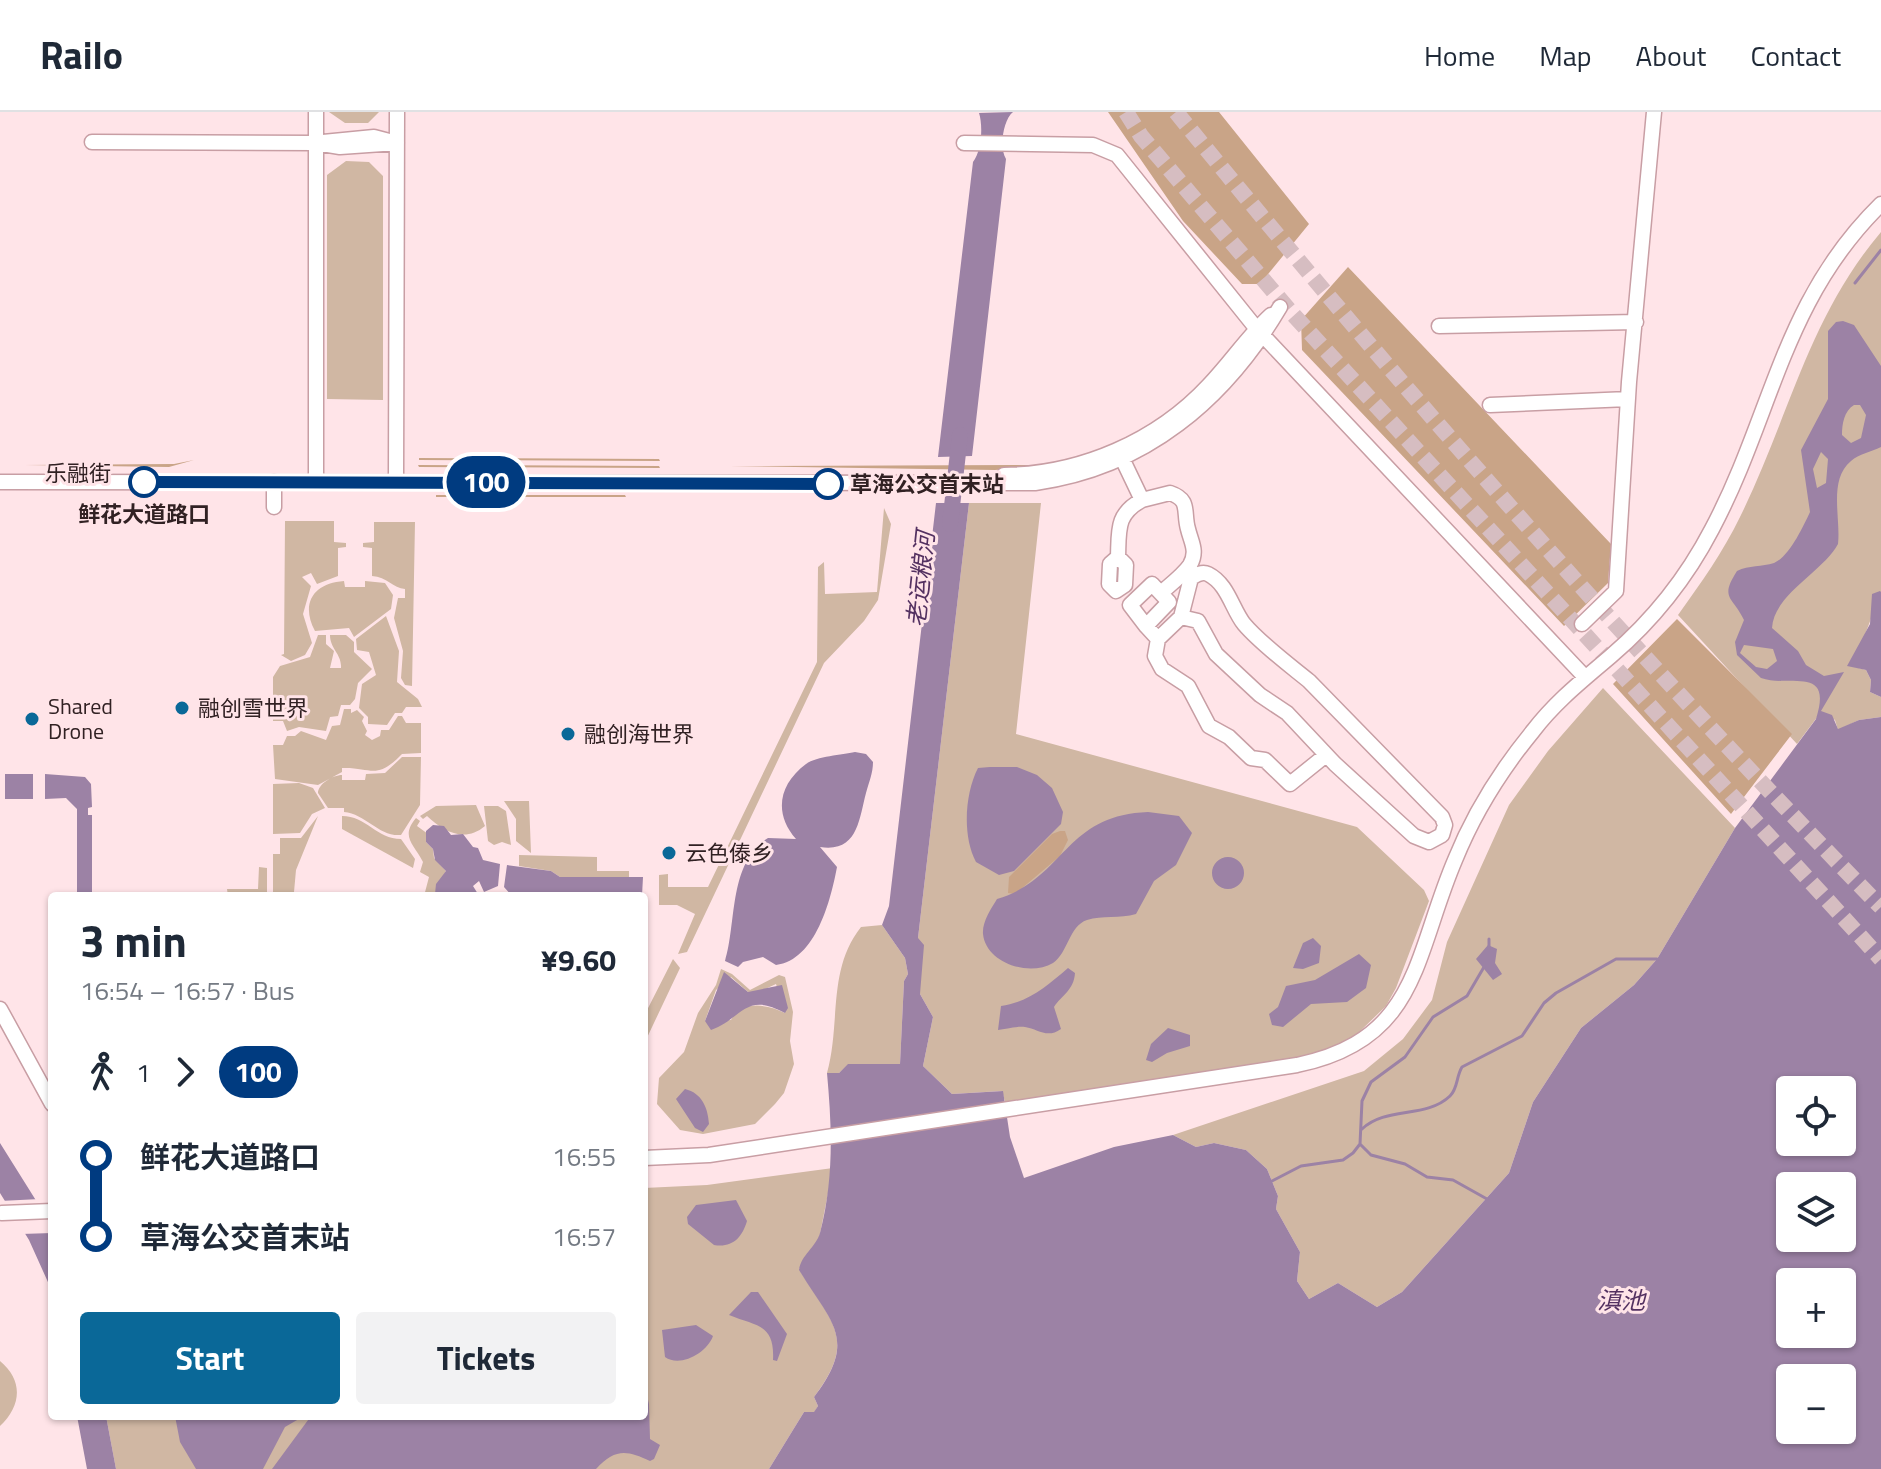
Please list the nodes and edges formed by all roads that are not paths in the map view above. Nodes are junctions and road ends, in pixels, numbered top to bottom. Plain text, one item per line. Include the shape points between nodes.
1 (316, 112) edge
2 (397, 112) edge
3 (1654, 112) edge
4 (92, 142) dead end
5 (316, 143) junction
6 (397, 143) junction
7 (964, 143) dead end
8 (1881, 204) edge
9 (1636, 322) junction
10 (1439, 326) dead end
11 (1260, 332) junction
12 (1628, 399) junction
13 (1490, 405) dead end
14 (1120, 455) junction
15 (0, 472) edge
16 (316, 478) junction
17 (396, 478) junction
18 (0, 482) edge
19 (274, 482) junction
20 (1142, 500) junction
21 (274, 507) dead end
22 (1118, 557) dead end
23 (1162, 592) junction
24 (1181, 617) junction
25 (1582, 624) dead end
26 (1146, 626) junction
27 (1158, 639) junction
28 (1584, 676) junction
29 (1326, 755) junction
30 (0, 1009) edge
31 (48, 1097) edge
32 (648, 1158) edge
33 (48, 1211) edge
34 (2, 1213) dead end

1 - 5 street
2 - 6 street
3 - 9 street
4 - 5 street
5 - 6 street via 374,137
5 - 16 street
6 - 17 street
7 - 11 street via 1093,145 1117,155
8 - 28 street via 1845,243 1806,301 1728,496 1691,566 1658,608
9 - 10 street
9 - 12 street
11 - 14 street, 乐融街 via 1197,398
11 - 28 street
12 - 13 street
12 - 25 street via 1616,591
14 - 17 street, 乐融街 via 979,480
14 - 20 street
15 - 16 street, 乐融街
16 - 17 street, 乐融街
16 - 19 street, 乐融街
18 - 19 street, 乐融街
19 - 21 street
20 - 22 street via 1122,514
20 - 23 street via 1170,493 1186,507 1192,562
23 - 26 street via 1168,604
23 - 26 street via 1149,585 1130,605
24 - 27 street
24 - 29 street via 1198,621 1216,654 1287,713
24 - 29 street via 1191,578 1209,575 1230,596 1245,625 1309,681 1442,817 1442,835 1429,842 1414,836
26 - 27 street
27 - 29 street via 1156,661 1188,686 1209,726 1251,758 1265,760 1290,784
28 - 32 street via 1509,762 1475,817 1397,1008 1376,1031 1330,1059 709,1155
30 - 31 street
33 - 34 street

